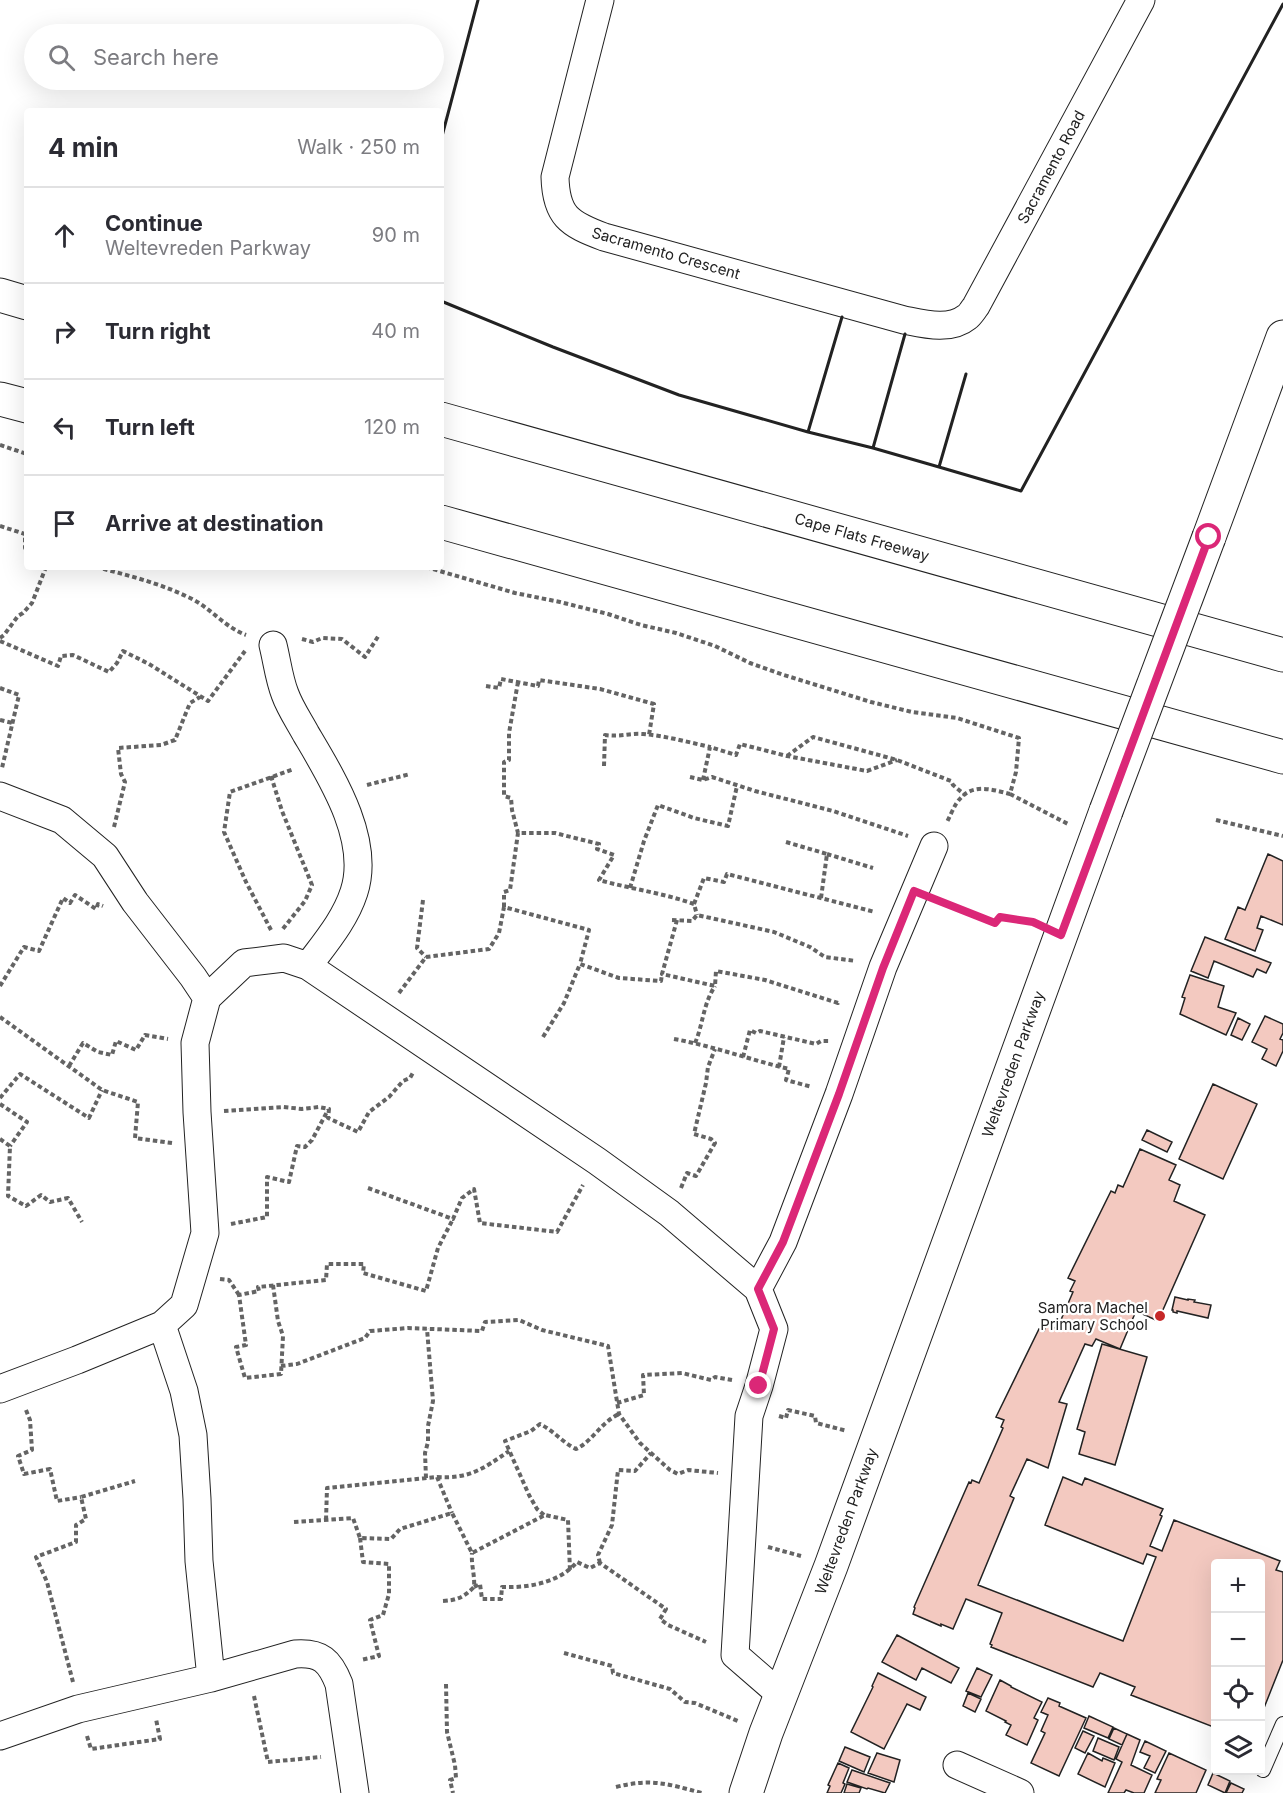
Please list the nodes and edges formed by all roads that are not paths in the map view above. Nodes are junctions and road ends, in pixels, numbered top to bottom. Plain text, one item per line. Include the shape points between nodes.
1 (600, 0) edge
2 (1141, 0) edge
3 (0, 295) edge
4 (24, 302) edge
5 (952, 325) joint
6 (1283, 337) edge
7 (0, 399) edge
8 (24, 405) edge
9 (444, 420) edge
10 (444, 523) edge
11 (264, 641) road end
12 (1283, 654) edge
13 (1283, 758) edge
14 (0, 796) edge
15 (934, 846) road end
16 (289, 954) junction
17 (207, 998) junction
18 (758, 1289) junction
19 (162, 1325) junction
20 (8, 1386) edge
21 (211, 1678) junction
22 (781, 1695) junction
23 (1283, 1724) edge
24 (0, 1736) edge
25 (957, 1765) dead end
26 (1265, 1765) edge
27 (355, 1793) edge
28 (746, 1793) edge
29 (1020, 1793) edge

1 - 5 street, Sacramento Crescent via 555,177 555,195 571,222 604,237 893,317
2 - 5 street, Sacramento Road via 976,306 966,318
3 - 4 main road
6 - 22 main road, Weltevreden Parkway, bridge
7 - 8 main road
9 - 12 main road, Cape Flats Freeway
10 - 13 main road
11 - 16 street via 284,693 337,792 357,844 354,892 343,918
14 - 17 street via 62,820 105,856
15 - 18 street via 879,979 783,1242
16 - 17 street via 244,963
16 - 18 street via 597,1161 669,1213
17 - 19 street via 195,1043 205,1233 184,1305
18 - 22 street via 774,1329 749,1416 735,1654
19 - 20 street
19 - 21 street via 184,1391 193,1435 199,1561
21 - 24 street via 78,1709
21 - 27 street via 295,1654 322,1657 332,1667 339,1684
22 - 28 main road, Weltevreden Parkway
23 - 26 lane
25 - 29 street

